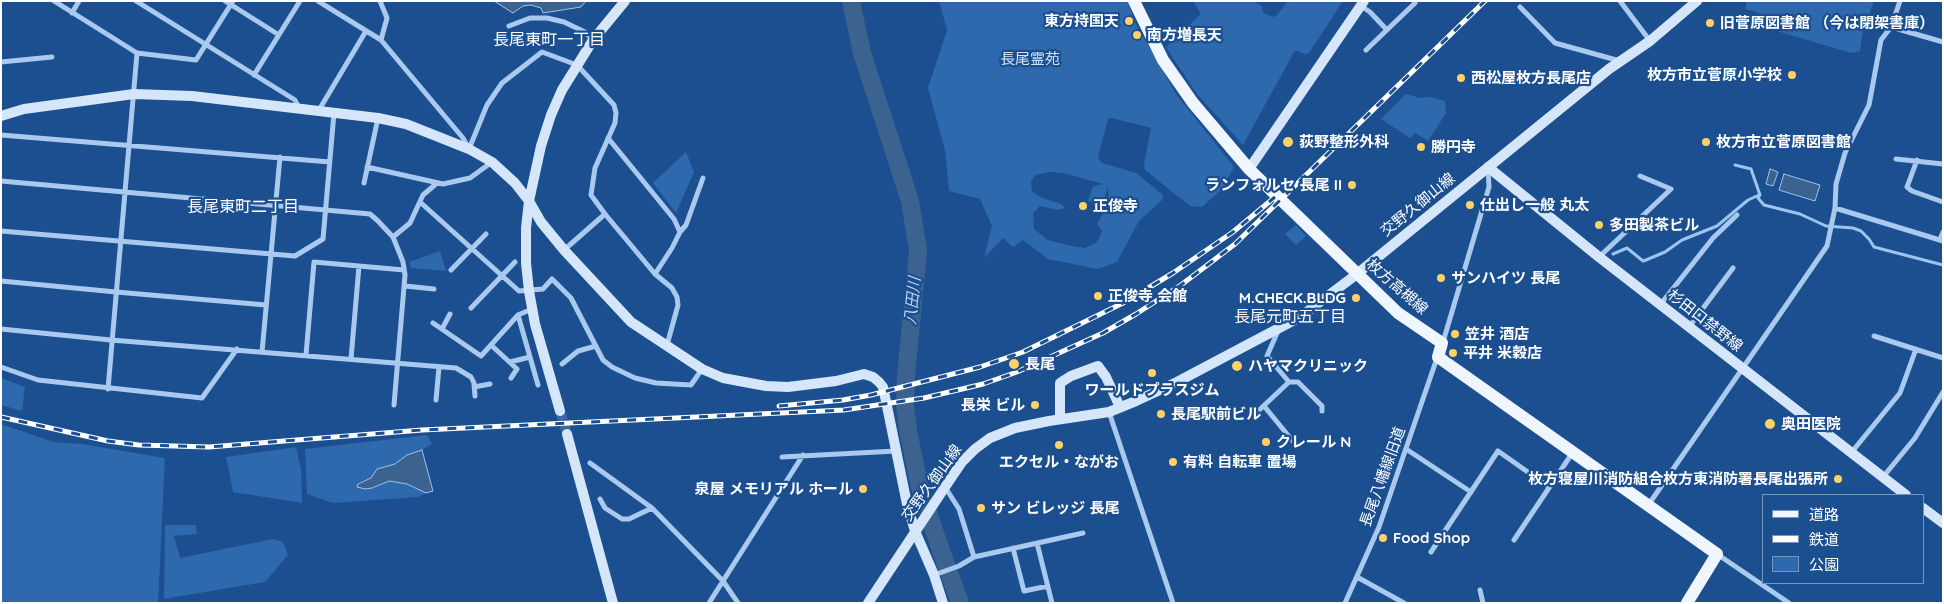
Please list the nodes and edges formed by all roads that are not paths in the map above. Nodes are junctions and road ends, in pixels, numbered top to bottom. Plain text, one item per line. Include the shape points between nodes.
1 (54, 1) edge
2 (79, 1) edge
3 (136, 1) edge
4 (225, 1) edge
5 (300, 1) edge
6 (318, 1) edge
7 (380, 1) edge
8 (625, 1) edge
9 (1134, 1) edge
10 (1620, 1) edge
11 (1697, 1) edge
12 (1900, 1) edge
13 (232, 3) edge
14 (1415, 3) dead end
15 (1363, 4) edge
16 (1520, 7) dead end
17 (72, 13) junction
18 (509, 26) dead end
19 (1891, 27) junction
20 (1388, 30) junction
21 (366, 31) junction
22 (279, 35) junction
23 (381, 40) junction
24 (593, 40) junction
25 (1650, 41) junction
26 (1943, 42) edge
27 (206, 45) junction
28 (1366, 50) dead end
29 (137, 53) junction
30 (52, 57) dead end
31 (1620, 61) junction
32 (1, 62) edge
33 (577, 65) junction
34 (254, 75) junction
35 (134, 94) junction
36 (299, 108) junction
37 (319, 110) junction
38 (334, 113) junction
39 (1, 116) edge
40 (378, 118) junction
41 (1, 135) edge
42 (608, 138) junction
43 (129, 145) junction
44 (469, 149) junction
45 (280, 157) junction
46 (1896, 159) dead end
47 (1917, 160) junction
48 (330, 162) junction
49 (492, 162) junction
50 (1943, 164) edge
51 (367, 167) junction
52 (1488, 167) junction
53 (1249, 169) junction
54 (1640, 176) dead end
55 (703, 178) dead end
56 (1, 181) edge
57 (437, 182) junction
58 (364, 183) dead end
59 (124, 193) junction
60 (530, 201) junction
61 (420, 202) junction
62 (1943, 202) edge
63 (275, 206) junction
64 (1835, 208) junction
65 (326, 210) junction
66 (605, 214) junction
67 (1737, 215) dead end
68 (1, 231) edge
69 (680, 232) junction
70 (1943, 232) edge
71 (486, 234) dead end
72 (392, 237) junction
73 (1941, 240) edge
74 (120, 242) junction
75 (471, 250) junction
76 (564, 250) junction
77 (271, 254) junction
78 (1599, 258) junction
79 (515, 262) dead end
80 (358, 266) junction
81 (1734, 268) dead end
82 (404, 270) junction
83 (451, 270) dead end
84 (655, 274) junction
85 (1357, 274) junction
86 (502, 276) junction
87 (1, 281) edge
88 (405, 286) junction
89 (434, 289) dead end
90 (116, 292) junction
91 (529, 292) junction
92 (266, 305) junction
93 (1660, 305) junction
94 (471, 308) dead end
95 (532, 309) junction
96 (450, 314) dead end
97 (518, 315) junction
98 (433, 323) dead end
99 (1279, 328) junction
100 (1689, 328) junction
101 (1, 329) edge
102 (442, 329) junction
103 (1874, 336) dead end
104 (111, 340) junction
105 (1442, 343) junction
106 (491, 345) junction
107 (667, 345) junction
108 (596, 346) junction
109 (236, 349) junction
110 (1916, 349) junction
111 (262, 352) junction
112 (306, 356) junction
113 (530, 357) junction
114 (1438, 357) junction
115 (1943, 358) edge
116 (351, 359) junction
117 (510, 362) junction
118 (398, 363) junction
119 (562, 364) dead end
120 (1, 367) edge
121 (439, 367) junction
122 (702, 369) junction
123 (1743, 369) junction
124 (511, 378) dead end
125 (1289, 382) junction
126 (490, 384) dead end
127 (538, 385) dead end
128 (474, 387) junction
129 (108, 389) junction
130 (1943, 392) edge
131 (475, 396) dead end
132 (436, 400) dead end
133 (394, 405) dead end
134 (1264, 406) junction
135 (1120, 407) junction
136 (560, 411) tunnel mouth
137 (1322, 411) dead end
138 (1109, 412) junction
139 (1256, 413) dead end
140 (1060, 419) junction
141 (567, 434) tunnel mouth
142 (1296, 445) dead end
143 (1406, 449) junction
144 (896, 451) junction
145 (1574, 452) junction
146 (1851, 453) junction
147 (803, 455) junction
148 (782, 457) dead end
149 (590, 462) dead end
150 (1883, 477) junction
151 (1549, 487) junction
152 (943, 490) junction
153 (1471, 492) junction
154 (1901, 494) edge
155 (600, 499) dead end
156 (1648, 504) junction
157 (652, 508) junction
158 (1924, 509) edge
159 (1943, 524) edge
160 (916, 531) junction
161 (1083, 533) dead end
162 (1514, 540) dead end
163 (1037, 543) junction
164 (1013, 548) junction
165 (1431, 552) dead end
166 (1717, 554) junction
167 (974, 557) junction
168 (937, 574) junction
169 (1357, 577) junction
170 (723, 581) junction
171 (1048, 586) junction
172 (1480, 590) dead end
173 (1779, 600) edge
174 (613, 603) edge
175 (710, 603) edge
176 (738, 603) edge
177 (868, 603) edge
178 (943, 603) edge
179 (1052, 603) edge
180 (1173, 603) edge
181 (1345, 603) edge
182 (1404, 603) edge
183 (1483, 603) edge
184 (1687, 603) edge
185 (1789, 603) edge

1 - 17 street
2 - 17 street
3 - 27 street
4 - 13 street
5 - 22 street
6 - 21 street
7 - 23 street via 387,18
8 - 24 street
9 - 53 main road, 枚方高槻線 via 1168,67 1193,103
10 - 25 street
11 - 25 street, 交野久御山線
12 - 19 street
13 - 22 street
13 - 27 street
14 - 20 street
15 - 20 street
15 - 53 street
16 - 31 street via 1555,43
17 - 29 street
18 - 24 street via 530,18 547,18 586,32
19 - 26 street
19 - 64 street via 1882,40 1869,105 1845,153 1836,184
20 - 28 street
21 - 23 street
21 - 37 street
22 - 34 street
23 - 44 street
24 - 33 street
25 - 31 street, 交野久御山線
27 - 29 street via 196,60
27 - 34 street
29 - 35 street
30 - 32 street
31 - 52 street, 交野久御山線
33 - 42 street via 614,105 615,123
33 - 44 street via 542,52 502,83 487,105
33 - 60 street via 562,90 546,130
34 - 36 street via 295,100
35 - 36 street via 192,96
35 - 39 street via 24,109
35 - 43 street
36 - 37 street
37 - 38 street
38 - 40 street
38 - 48 street
40 - 44 street via 406,124
40 - 51 street
41 - 43 street
42 - 66 street via 596,168 591,195
42 - 69 street via 674,219
43 - 45 street
43 - 59 street
44 - 49 street
45 - 48 street
45 - 63 street
46 - 47 street
47 - 50 street
47 - 62 street via 1907,187
48 - 65 street
49 - 57 street via 470,178 443,184
49 - 60 street via 515,182
51 - 57 street
51 - 58 street
52 - 78 street, 杉田口禁野線
52 - 85 street, 交野久御山線
52 - 105 street via 1489,187
53 - 85 main road, 枚方高槻線
54 - 78 street via 1671,189
55 - 69 street via 690,216
56 - 59 street
57 - 61 street
59 - 63 street
59 - 74 street
60 - 76 street via 540,222
60 - 91 street via 526,228
61 - 72 street via 410,223
61 - 75 street
63 - 65 street
63 - 77 street
64 - 73 street
64 - 123 street via 1827,246
65 - 72 street via 370,214
65 - 77 street via 323,239 295,256
66 - 76 street
66 - 84 street
67 - 93 street via 1713,238
68 - 74 street
69 - 84 street
70 - 73 street
71 - 75 street
72 - 82 street
74 - 77 street
74 - 90 street
75 - 83 street
75 - 86 street
76 - 107 street via 631,322
77 - 92 street
78 - 93 street, 杉田口禁野線
79 - 86 street
80 - 82 street
80 - 112 street via 314,262
80 - 116 street
81 - 100 street
82 - 88 street
84 - 107 street via 672,288 677,297 678,306
85 - 99 street, 交野久御山線 via 1300,317
85 - 105 main road, 枚方高槻線 via 1398,313
86 - 91 street via 519,291
86 - 94 street
87 - 90 street
88 - 89 street
88 - 118 street
90 - 92 street
90 - 104 street
91 - 95 street
91 - 108 street via 543,289 552,279 572,298
92 - 111 street
93 - 100 street, 杉田口禁野線
95 - 97 street
95 - 136 street
96 - 102 street
97 - 106 street
97 - 113 street
98 - 102 street
99 - 125 street via 1267,356
99 - 135 street, 交野久御山線 via 1177,382
100 - 123 street, 杉田口禁野線
101 - 104 street
102 - 106 street via 481,356
103 - 110 street
104 - 109 street
104 - 129 street
105 - 114 main road
106 - 117 street
107 - 122 street
108 - 119 street via 578,351
108 - 122 street via 603,360 612,367 656,383 691,385
109 - 111 street
109 - 129 street via 202,398
110 - 115 street
110 - 146 street via 1900,393
111 - 112 street
112 - 116 street
113 - 117 street
113 - 127 street
114 - 143 street, 長尾八幡線旧道
114 - 145 main road
116 - 118 street
117 - 124 street via 517,369
118 - 121 street
118 - 133 street
120 - 129 street via 38,380
121 - 128 street via 456,368 471,376
121 - 132 street
122 - 144 street via 723,378 766,386 788,387 864,374 873,377 883,388
123 - 146 street, 杉田口禁野線
123 - 156 street
125 - 134 street
125 - 137 street via 1298,382 1322,406
126 - 128 street
128 - 131 street
130 - 150 street via 1915,438
134 - 139 street
134 - 142 street
135 - 138 street, 交野久御山線
135 - 140 street via 1098,366 1060,383
138 - 140 street, 交野久御山線
138 - 180 street
140 - 152 street, 交野久御山線 via 1015,428 990,438 962,462
141 - 174 street
143 - 153 street
143 - 169 street, 長尾八幡線旧道
144 - 147 street
144 - 160 street via 906,504
145 - 151 street
145 - 156 main road
146 - 150 street, 杉田口禁野線
147 - 148 street
147 - 170 street
149 - 157 street
150 - 154 street, 杉田口禁野線
151 - 153 street via 1498,451
151 - 162 street
152 - 160 street, 交野久御山線
152 - 167 street via 959,509
153 - 165 street
155 - 157 street via 605,508 622,519
156 - 166 main road
157 - 170 street
158 - 159 street
160 - 168 street
160 - 177 street, 交野久御山線
161 - 163 street
163 - 164 street
163 - 171 street
164 - 167 street
164 - 171 street via 1024,591
166 - 173 street
166 - 184 main road
167 - 168 street
168 - 178 street
169 - 181 street, 長尾八幡線旧道
169 - 182 street
170 - 175 street
170 - 176 street
171 - 179 street
172 - 183 street
173 - 185 street

